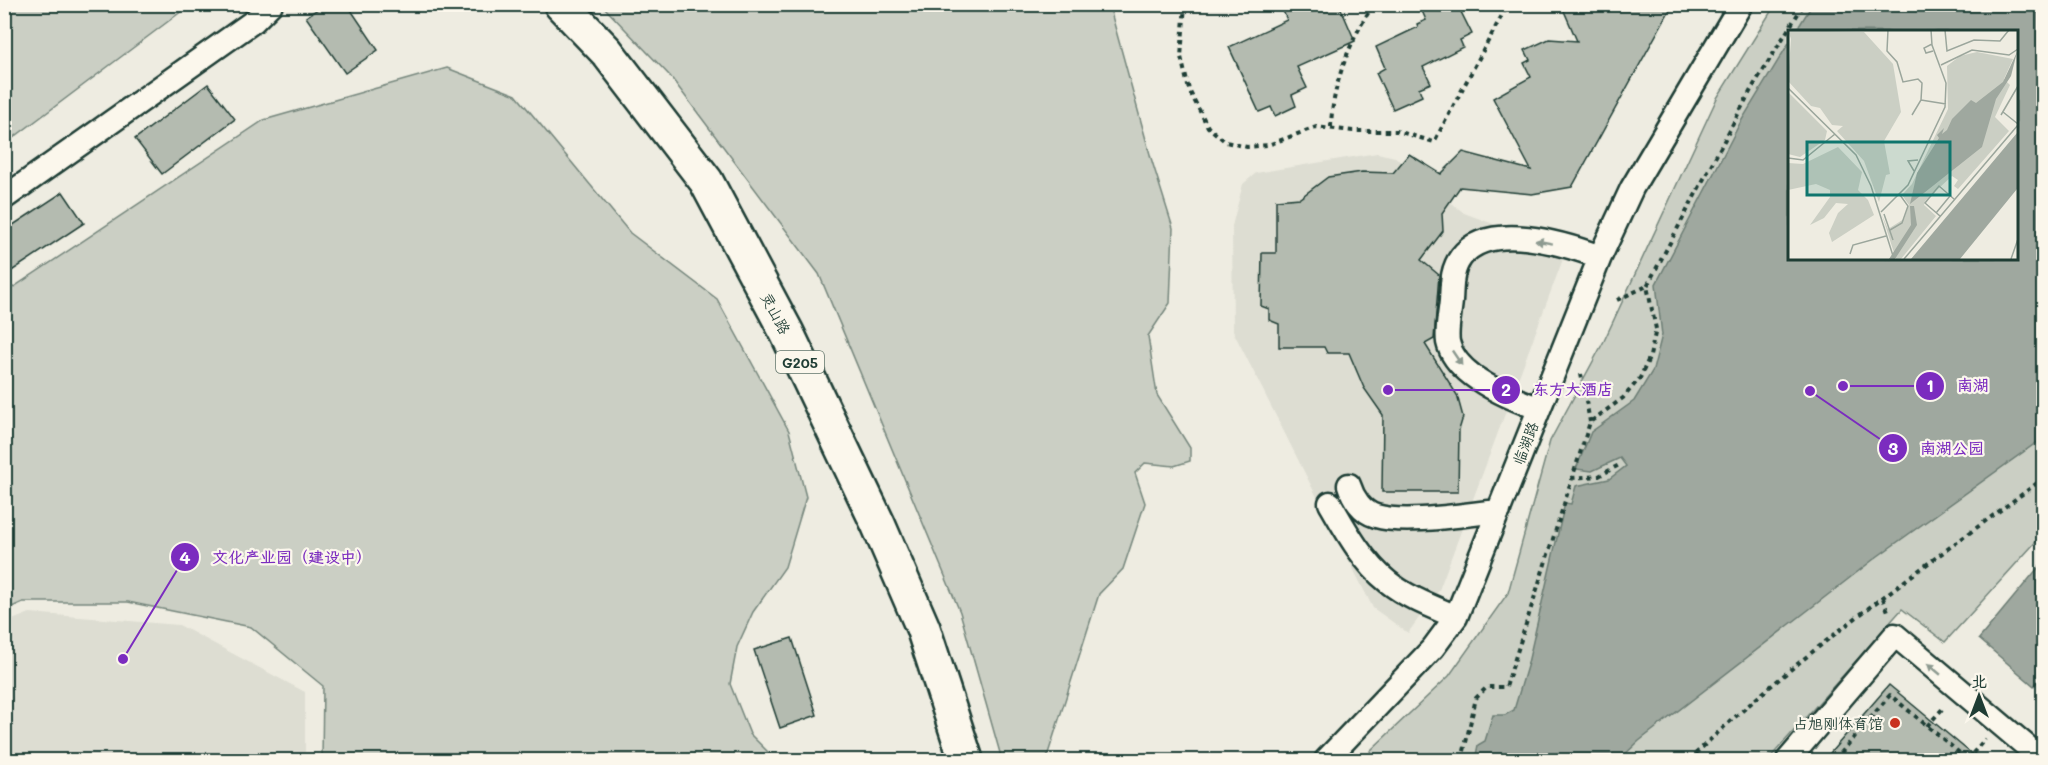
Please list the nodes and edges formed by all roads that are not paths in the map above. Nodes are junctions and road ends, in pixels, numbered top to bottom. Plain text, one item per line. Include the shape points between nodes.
1 (271, 4) edge
2 (561, 4) edge
3 (1741, 4) edge
4 (4, 198) edge
5 (1600, 257) junction
6 (1538, 408) junction
7 (1349, 486) dead end
8 (1330, 503) dead end
9 (1499, 511) junction
10 (1456, 617) junction
11 (966, 760) edge
12 (1328, 760) edge
13 (1788, 760) edge
14 (2043, 760) edge

1 - 4 street via 254,21
2 - 11 highway, 灵山路 / G205 via 607,52 711,191 786,333 878,524 923,628
3 - 5 street, 临湖路 via 1632,188
5 - 6 street, 临湖路
5 -> 6 street via 1572,247 1506,237 1474,245 1461,256 1452,275 1448,342 1456,360 1475,377
6 - 9 street, 临湖路
7 - 9 street via 1353,497 1375,516 1436,517
8 - 10 street via 1354,544 1388,582
9 - 10 street, 临湖路
10 - 12 street, 临湖路 via 1433,648
14 -> 13 street via 1895,635

